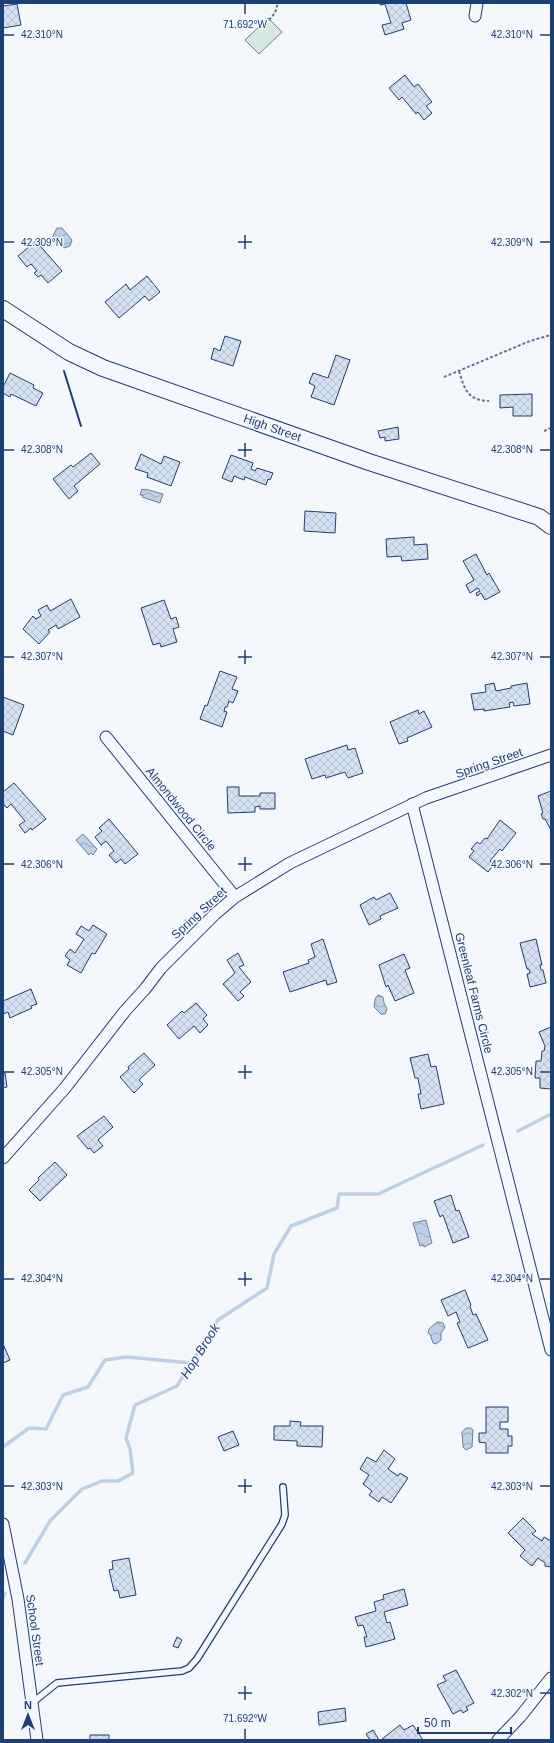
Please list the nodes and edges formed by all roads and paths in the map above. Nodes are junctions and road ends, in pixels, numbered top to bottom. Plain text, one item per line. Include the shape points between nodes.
1 (278, 3) edge
2 (477, 3) edge
3 (475, 16) dead end
4 (269, 20) dead end
5 (3, 309) edge
6 (551, 335) edge
7 (459, 371) junction
8 (444, 378) dead end
9 (489, 401) dead end
10 (551, 428) edge
11 (544, 431) dead end
12 (551, 526) edge
13 (106, 737) dead end
14 (551, 755) edge
15 (412, 804) junction
16 (235, 896) junction
17 (3, 1158) edge
18 (551, 1350) edge
19 (283, 1487) dead end
20 (3, 1524) edge
21 (5, 1535) edge
22 (551, 1678) edge
23 (32, 1703) junction
24 (37, 1740) edge
25 (498, 1740) edge

1 - 4 path via 275,13
2 - 3 street
5 - 12 street, High Street via 69,352 103,368 369,462 539,517
6 - 7 path via 530,341
7 - 8 path
7 - 9 path via 469,396 478,401
10 - 11 path
13 - 16 street, Almondwood Circle
14 - 15 street, Spring Street
15 - 16 street, Spring Street via 290,862
15 - 18 street, Greenleaf Farms Circle
16 - 17 street, Spring Street via 161,968 124,1011 65,1088
19 - 23 lane via 286,1515 282,1524 190,1668 182,1671 57,1684
20 - 21 street, School Street
21 - 23 street, School Street via 18,1599
22 - 25 street
23 - 24 street, School Street

